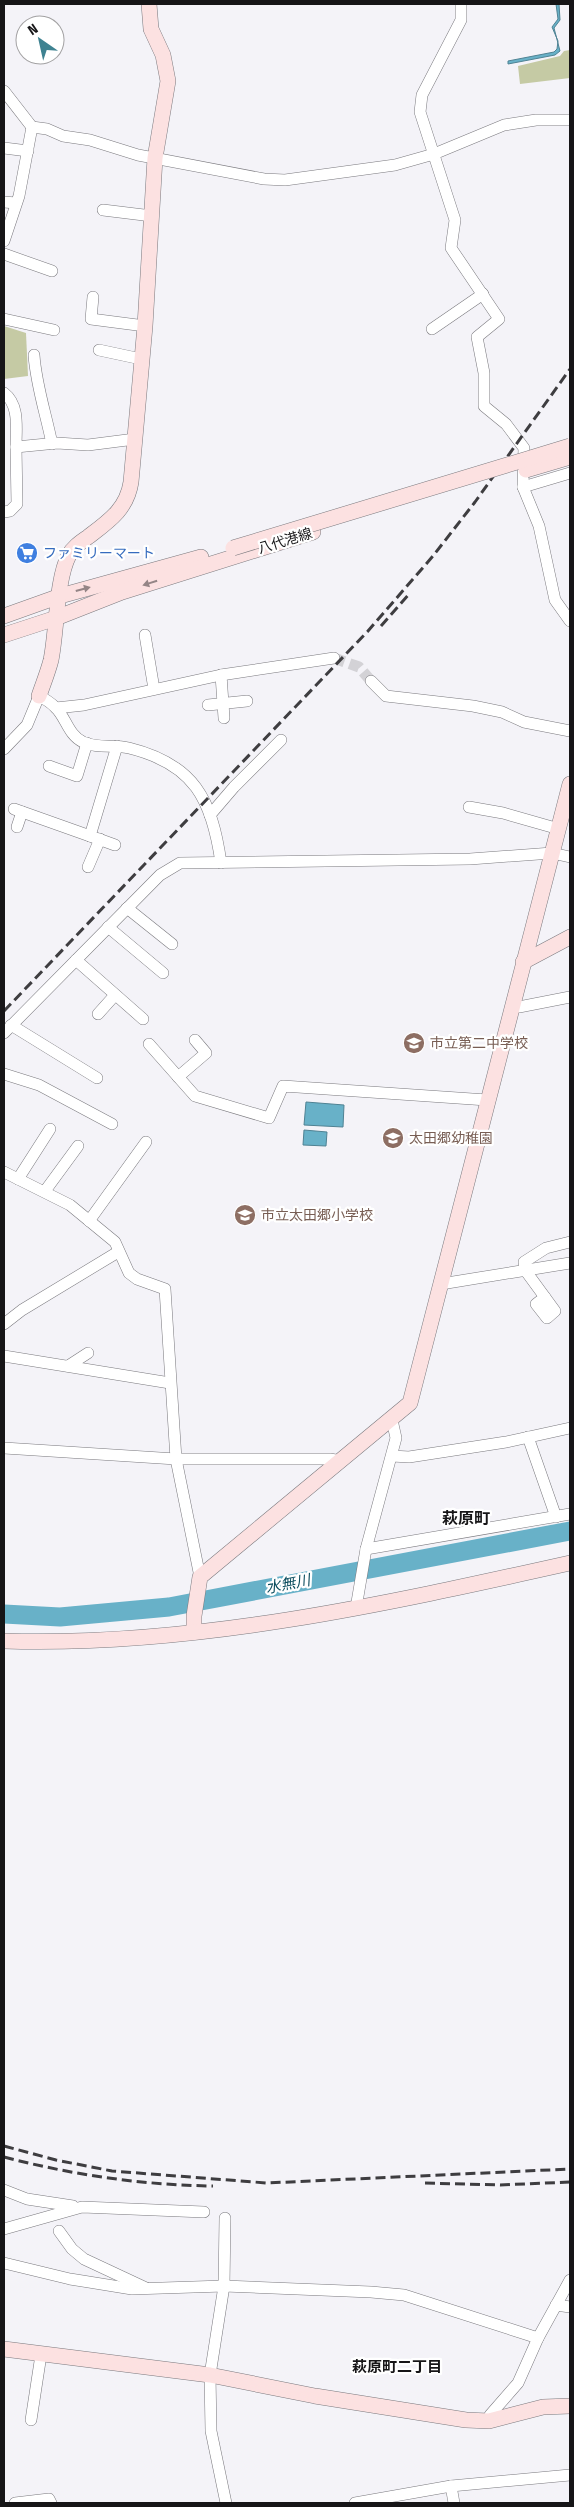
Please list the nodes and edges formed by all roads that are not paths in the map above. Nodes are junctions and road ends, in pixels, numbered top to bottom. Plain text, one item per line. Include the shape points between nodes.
1 (149, 4) edge
2 (461, 4) edge
3 (4, 92) edge
4 (570, 120) edge
5 (32, 127) junction
6 (4, 148) edge
7 (28, 151) junction
8 (434, 154) junction
9 (155, 158) junction
10 (4, 202) edge
11 (16, 203) junction
12 (103, 210) dead end
13 (152, 216) junction
14 (4, 241) edge
15 (4, 254) edge
16 (52, 271) dead end
17 (484, 294) junction
18 (93, 297) dead end
19 (4, 319) edge
20 (145, 326) junction
21 (432, 329) dead end
22 (54, 330) dead end
23 (98, 350) dead end
24 (34, 355) dead end
25 (141, 359) junction
26 (4, 393) edge
27 (135, 439) junction
28 (52, 444) junction
29 (570, 446) edge
30 (16, 448) junction
31 (570, 457) edge
32 (570, 473) edge
33 (523, 487) junction
34 (4, 512) edge
35 (60, 596) junction
36 (4, 616) edge
37 (56, 618) junction
38 (570, 621) edge
39 (4, 634) edge
40 (145, 635) dead end
41 (334, 658) tunnel mouth
42 (221, 675) junction
43 (371, 681) tunnel mouth
44 (154, 689) junction
45 (40, 696) junction
46 (247, 701) dead end
47 (223, 703) junction
48 (208, 705) dead end
49 (56, 708) junction
50 (224, 718) dead end
51 (570, 731) edge
52 (282, 740) dead end
53 (86, 743) junction
54 (117, 746) junction
55 (4, 749) edge
56 (49, 766) dead end
57 (570, 784) edge
58 (468, 806) dead end
59 (210, 815) junction
60 (17, 827) dead end
61 (559, 829) junction
62 (95, 838) junction
63 (115, 845) dead end
64 (552, 853) junction
65 (570, 857) edge
66 (222, 863) junction
67 (88, 867) dead end
68 (127, 908) junction
69 (108, 926) junction
70 (570, 937) edge
71 (172, 944) dead end
72 (76, 960) junction
73 (523, 962) junction
74 (163, 972) dead end
75 (115, 995) junction
76 (570, 997) edge
77 (512, 1004) junction
78 (98, 1014) dead end
79 (136, 1018) dead end
80 (8, 1029) edge
81 (195, 1040) dead end
82 (149, 1044) dead end
83 (95, 1072) dead end
84 (4, 1074) edge
85 (178, 1077) junction
86 (487, 1100) junction
87 (112, 1124) dead end
88 (50, 1129) dead end
89 (146, 1142) dead end
90 (78, 1146) dead end
91 (4, 1172) edge
92 (18, 1179) junction
93 (45, 1191) junction
94 (89, 1221) junction
95 (570, 1242) edge
96 (118, 1252) junction
97 (570, 1263) edge
98 (525, 1270) junction
99 (441, 1284) junction
100 (545, 1298) dead end
101 (4, 1324) edge
102 (88, 1353) dead end
103 (4, 1356) edge
104 (68, 1366) junction
105 (170, 1383) junction
106 (392, 1420) junction
107 (570, 1428) edge
108 (528, 1437) junction
109 (4, 1448) edge
110 (392, 1456) junction
111 (176, 1459) junction
112 (341, 1461) junction
113 (570, 1514) edge
114 (556, 1517) junction
115 (365, 1553) junction
116 (570, 1563) edge
117 (199, 1583) junction
118 (356, 1608) junction
119 (194, 1632) junction
120 (4, 1641) edge
121 (4, 2190) edge
122 (35, 2200) junction
123 (82, 2207) junction
124 (204, 2212) dead end
125 (225, 2218) dead end
126 (31, 2221) junction
127 (4, 2229) edge
128 (59, 2231) dead end
129 (4, 2263) edge
130 (570, 2280) edge
131 (224, 2286) junction
132 (148, 2289) junction
133 (556, 2305) junction
134 (570, 2307) edge
135 (538, 2338) junction
136 (4, 2349) edge
137 (40, 2355) junction
138 (210, 2375) junction
139 (570, 2406) edge
140 (31, 2420) dead end
141 (489, 2421) junction
142 (570, 2475) edge
143 (451, 2486) junction
144 (15, 2503) edge
145 (51, 2503) edge
146 (226, 2503) edge
147 (355, 2503) edge
148 (454, 2503) edge

1 - 9 street via 151,29 163,56 168,81
2 - 8 street via 461,20 422,95 420,112
3 - 5 street
4 - 8 street via 536,120 504,125
5 - 7 street
5 - 9 street
6 - 7 street
7 - 11 street
8 - 9 street via 395,165 286,180 264,179
8 - 17 street via 454,220 451,248
9 - 13 street
10 - 11 street
11 - 14 street
12 - 13 street
13 - 20 street
15 - 16 street
17 - 21 street
17 - 33 street via 499,319 477,337 484,373 484,406 506,424 524,448
18 - 20 street via 91,319
19 - 22 street
20 - 25 street
23 - 25 street
24 - 28 street via 35,374
25 - 27 street
26 - 30 street via 12,399 15,411
27 - 28 street via 88,445
27 - 35 street via 129,496 108,522 69,554
28 - 30 street
35 -> 29 street, 八代港線, bridge via 233,548
30 - 34 street via 16,504
31 -> 37 street, 八代港線, bridge via 313,532 122,592
32 - 33 street
33 - 38 street via 539,526 555,600
35 - 36 street, 八代港線
35 - 37 street
37 - 39 street, 八代港線
37 - 45 street via 51,659
40 - 44 street
41 - 42 street
42 - 44 street
42 - 47 street
43 - 51 street via 386,696 473,706 502,712 524,722
44 - 49 street via 84,706
45 - 49 street
45 - 55 street via 27,725
46 - 47 street
47 - 48 street
47 - 50 street
49 - 53 street via 69,730
52 - 59 street
53 - 54 street
53 - 56 street via 77,776
54 - 59 street via 174,765 190,779
54 - 62 street
57 - 61 street
58 - 61 street
59 - 66 street
60 - 62 street via 18,810
61 - 64 street
62 - 63 street
62 - 67 street
64 - 65 street
64 - 66 street via 470,859
64 - 73 street
66 - 68 street via 180,863 170,867
68 - 69 street
68 - 71 street
69 - 72 street
69 - 74 street via 131,951
70 - 73 street
72 - 75 street
72 - 80 street
73 - 77 street
75 - 78 street
75 - 79 street
76 - 77 street via 519,1007
77 - 86 street
80 - 83 street
81 - 85 street via 206,1053
82 - 85 street
84 - 87 street via 39,1085
85 - 86 street via 195,1096 269,1118 283,1086
86 - 99 street
88 - 92 street
89 - 94 street
90 - 93 street
91 - 92 street
92 - 93 street
93 - 94 street via 70,1205
94 - 96 street via 115,1242
95 - 98 street via 533,1254 524,1262
96 - 101 street
96 - 105 street via 129,1273 165,1289
97 - 98 street
98 - 99 street
98 - 100 street
99 - 106 street via 410,1403
102 - 104 street
103 - 104 street
104 - 105 street
105 - 111 street
106 - 110 street via 396,1438
106 - 112 street
107 - 108 street
108 - 110 street via 408,1457
108 - 114 street
109 - 111 street
110 - 115 street
111 - 112 street via 330,1458
111 - 117 street
112 - 117 street
113 - 114 street
114 - 115 street
115 - 118 street
116 - 118 street
117 - 119 street
118 - 119 street
119 - 120 street via 145,1638
121 - 122 street
122 - 123 street
122 - 126 street via 36,2210
123 - 124 street
123 - 126 street
125 - 131 street
126 - 127 street
128 - 132 street via 84,2259
129 - 132 street via 70,2279
130 - 133 street
131 - 132 street
131 - 135 street via 404,2295
131 - 138 street
133 - 134 street
133 - 135 street
135 - 141 street via 518,2383 490,2415
136 - 137 street
137 - 138 street
137 - 140 street
138 - 141 street via 315,2396
138 - 146 street via 211,2431
139 - 141 street via 543,2407
142 - 143 street
143 - 147 street
143 - 148 street
144 - 145 street via 49,2498

